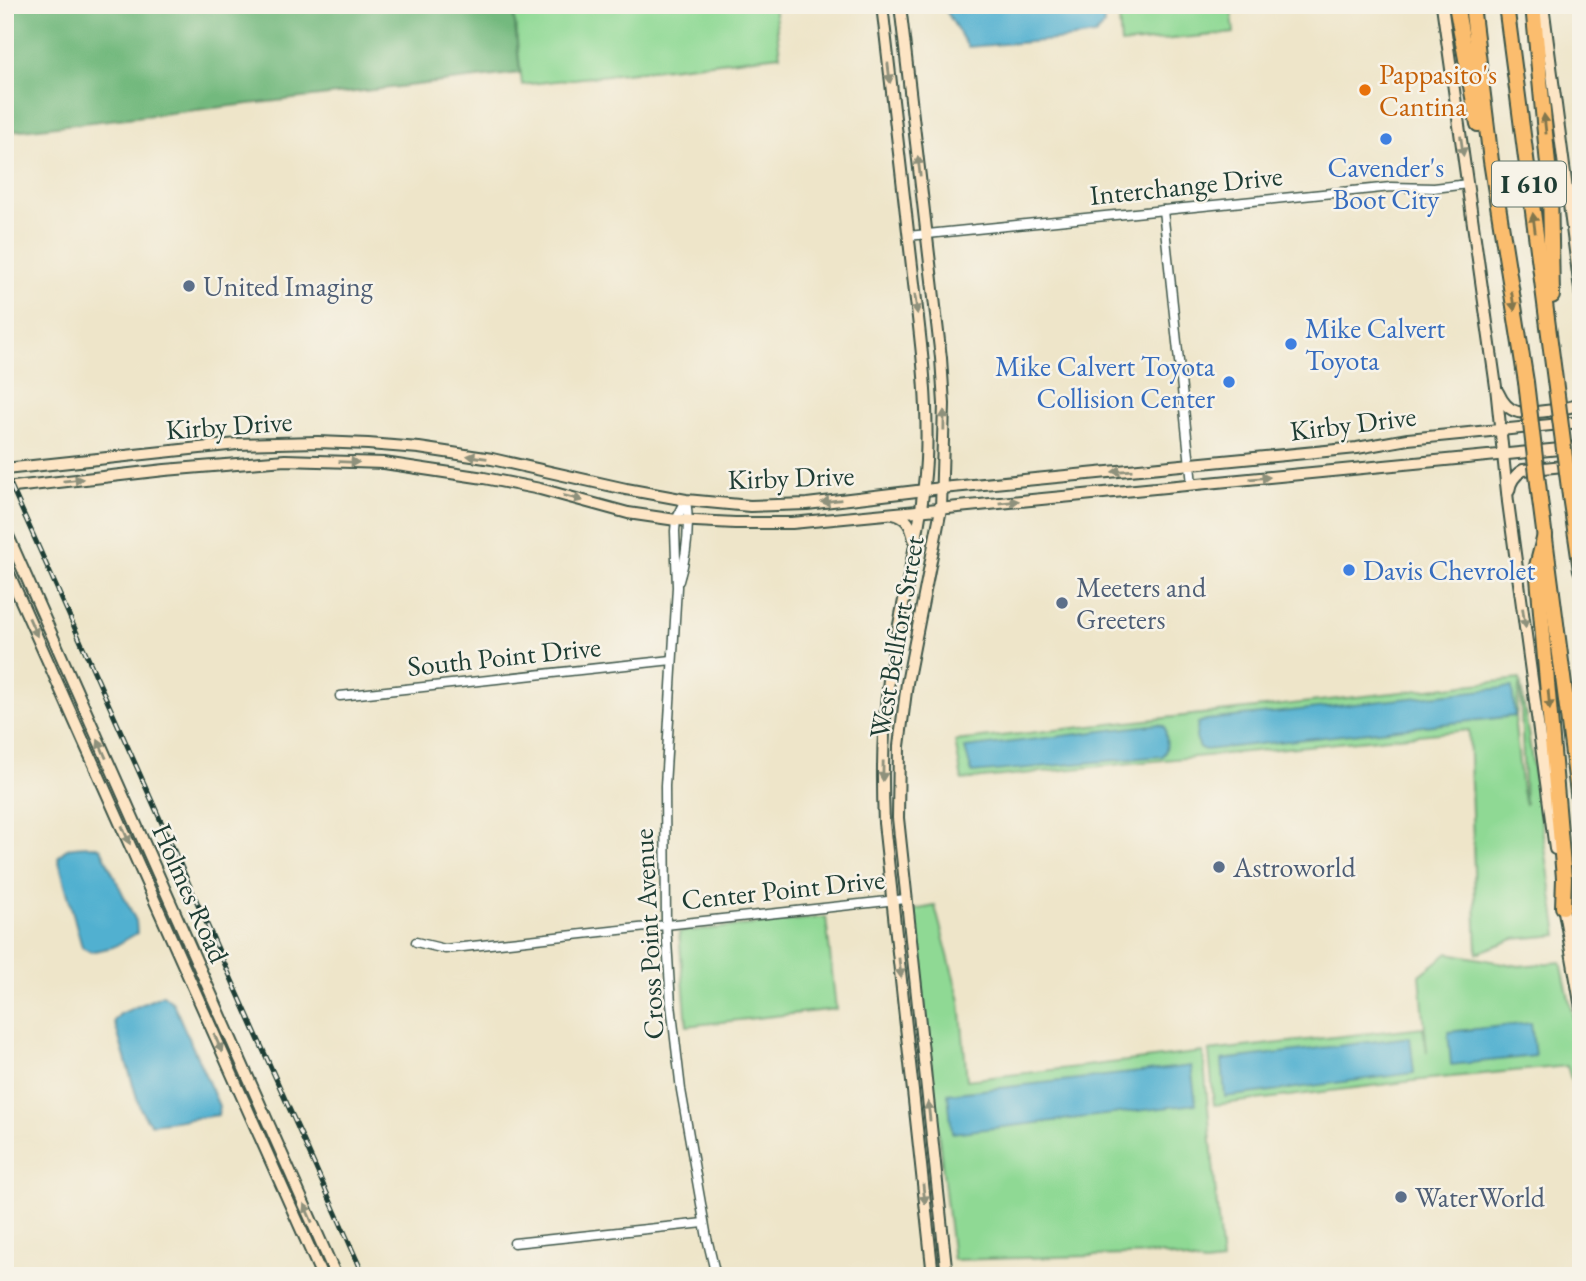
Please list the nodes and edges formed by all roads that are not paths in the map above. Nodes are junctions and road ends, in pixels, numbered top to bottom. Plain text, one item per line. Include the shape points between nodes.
1 (882, 5) edge
2 (900, 5) edge
3 (1443, 5) edge
4 (1456, 5) edge
5 (1472, 5) edge
6 (1506, 5) edge
7 (1533, 5) edge
8 (1543, 5) edge
9 (912, 104) junction
10 (894, 106) junction
11 (1491, 161) junction
12 (1468, 184) junction
13 (1163, 210) junction
14 (927, 234) junction
15 (908, 236) junction
16 (1581, 297) edge
17 (922, 357) junction
18 (941, 358) junction
19 (1552, 364) junction
20 (1496, 387) junction
21 (1581, 403) edge
22 (1581, 422) edge
23 (1500, 430) junction
24 (318, 442) junction
25 (1581, 447) edge
26 (419, 448) junction
27 (1357, 448) junction
28 (163, 452) junction
29 (1503, 454) junction
30 (317, 461) junction
31 (1190, 464) junction
32 (1581, 466) edge
33 (417, 468) junction
34 (1359, 468) junction
35 (5, 470) edge
36 (165, 470) junction
37 (544, 470) junction
38 (1192, 484) junction
39 (5, 488) edge
40 (942, 488) junction
41 (540, 489) junction
42 (923, 491) junction
43 (686, 500) junction
44 (1508, 502) junction
45 (941, 509) junction
46 (921, 510) junction
47 (890, 513) junction
48 (676, 520) junction
49 (689, 520) junction
50 (5, 529) edge
51 (1545, 535) junction
52 (1578, 539) edge
53 (915, 542) junction
54 (5, 565) edge
55 (1581, 570) edge
56 (677, 587) junction
57 (61, 657) junction
58 (672, 660) junction
59 (49, 663) junction
60 (889, 681) junction
61 (907, 682) junction
62 (340, 696) dead end
63 (1581, 816) edge
64 (906, 899) junction
65 (892, 900) junction
66 (1563, 907) junction
67 (666, 925) junction
68 (416, 942) dead end
69 (189, 946) junction
70 (177, 951) junction
71 (1581, 1008) edge
72 (279, 1146) junction
73 (267, 1152) junction
74 (704, 1223) junction
75 (514, 1243) dead end
76 (322, 1276) edge
77 (336, 1276) edge
78 (716, 1276) edge
79 (933, 1276) edge
80 (947, 1276) edge

1 -> 10 main road, West Bellfort Street
2 - 9 main road, West Bellfort Street
3 -> 12 main road
4 - 11 highway via 1481,144
5 - 11 highway, I 610
19 -> 6 highway, I 610
19 -> 7 highway via 1550,186
8 - 16 main road
9 - 10 main road
14 -> 9 main road, West Bellfort Street
10 - 15 main road, West Bellfort Street
11 -> 51 highway, I 610, bridge
12 - 13 street, Interchange Drive
12 - 20 main road
13 - 14 street, Interchange Drive
13 - 31 street
14 - 15 street, Interchange Drive
14 - 18 main road, West Bellfort Street
15 -> 17 main road, West Bellfort Street
17 - 18 main road
17 - 42 main road, West Bellfort Street via 927,434
40 -> 18 main road, West Bellfort Street
19 - 52 highway, I 610, bridge
20 - 21 main road via 1503,401 1519,412 1571,408
20 - 23 main road
22 - 23 main road, Kirby Drive
23 - 27 main road, Kirby Drive
23 - 29 main road
24 - 26 main road, Kirby Drive
24 - 28 main road, Kirby Drive
24 - 30 main road
25 - 29 main road, Kirby Drive
26 - 33 main road
37 -> 26 main road, Kirby Drive
27 - 31 main road, Kirby Drive
27 - 34 main road
28 - 35 main road, Kirby Drive
28 - 36 main road
29 - 34 main road, Kirby Drive
29 - 44 main road
30 -> 33 main road, Kirby Drive
30 - 36 main road, Kirby Drive
31 - 38 street
31 -> 40 main road, Kirby Drive
32 - 44 main road via 1523,470 1510,484
33 - 41 main road, Kirby Drive
38 -> 34 main road, Kirby Drive
39 -> 36 main road, Kirby Drive
37 - 41 main road
37 - 43 main road, Kirby Drive
45 -> 38 main road, Kirby Drive
40 - 42 main road, Kirby Drive
40 - 45 main road, West Bellfort Street
41 -> 48 main road, Kirby Drive via 628,513
42 -> 43 main road, Kirby Drive via 807,504 750,506
42 - 46 main road, West Bellfort Street
43 - 48 street, Cross Point Avenue
43 - 49 street, Cross Point Avenue
44 -> 66 main road
45 - 46 main road, Kirby Drive
45 - 61 main road, West Bellfort Street
46 - 47 main road, Kirby Drive
46 - 53 main road, West Bellfort Street
47 - 49 main road, Kirby Drive via 792,523
47 - 53 main road via 908,521
48 - 49 main road, Kirby Drive
48 - 56 street, Cross Point Avenue
49 - 56 street, Cross Point Avenue
50 - 57 main road, Holmes Road
51 - 63 highway, I 610
51 -> 66 highway via 1537,566 1564,867
52 - 55 highway, I 610
53 - 60 main road, West Bellfort Street
54 -> 59 main road, Holmes Road
56 - 58 street, Cross Point Avenue
57 - 59 main road
69 -> 57 main road, Holmes Road
58 - 62 street, South Point Drive
58 - 67 street, Cross Point Avenue via 665,786
59 -> 70 main road, Holmes Road
60 - 61 main road
60 -> 65 main road, West Bellfort Street via 882,779
61 - 64 main road, West Bellfort Street via 897,781
64 - 65 street, Center Point Drive
80 -> 64 main road, West Bellfort Street
65 - 67 street, Center Point Drive
65 -> 79 main road, West Bellfort Street
66 - 71 main road
67 - 68 street, Center Point Drive via 445,949
67 - 74 street, Cross Point Avenue via 681,1090
69 - 70 main road
69 - 72 main road, Holmes Road
70 -> 73 main road, Holmes Road
72 - 73 main road
77 -> 72 main road, Holmes Road
73 - 76 main road, Holmes Road
74 - 75 street
74 - 78 street, Cross Point Avenue

